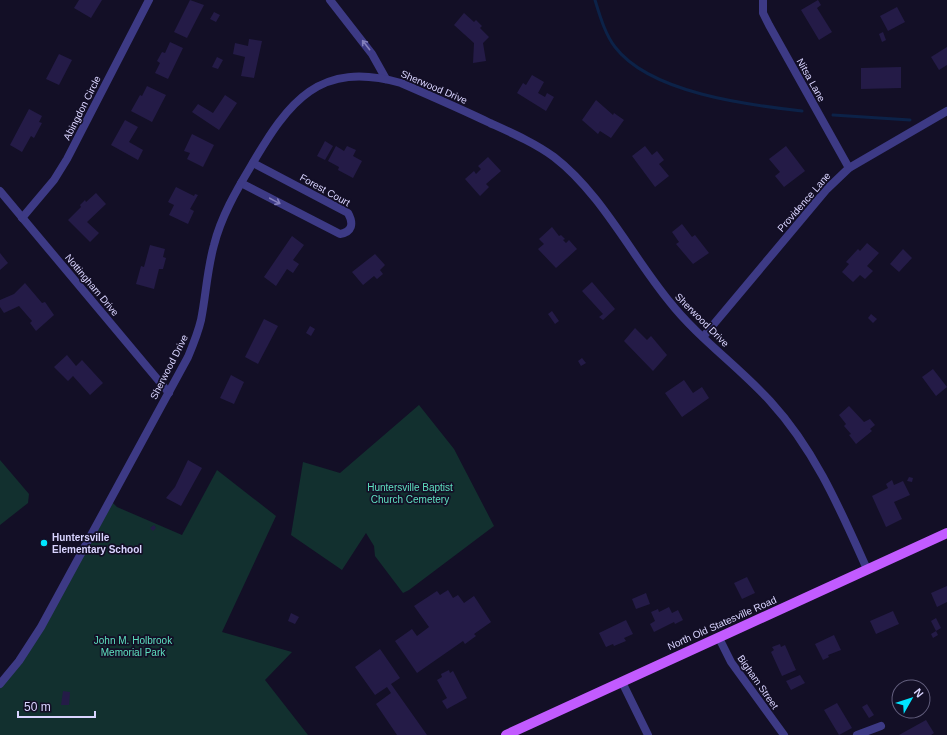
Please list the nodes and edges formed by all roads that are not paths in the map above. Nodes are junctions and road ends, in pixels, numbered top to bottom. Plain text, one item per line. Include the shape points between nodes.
1 (149, 0) edge
2 (330, 0) edge
3 (763, 0) edge
4 (386, 79) junction
5 (947, 111) edge
6 (253, 163) junction
7 (849, 168) junction
8 (241, 183) junction
9 (0, 191) edge
10 (22, 218) junction
11 (703, 337) junction
12 (169, 393) junction
13 (946, 535) edge
14 (868, 569) junction
15 (719, 638) junction
16 (622, 682) junction
17 (0, 684) edge
18 (881, 726) dead end
19 (506, 735) edge
20 (648, 735) edge
21 (784, 735) edge
22 (857, 735) edge

1 - 10 street, Abingdon Circle via 67,159 54,180
4 -> 2 street via 372,54
3 - 7 street, Nitsa Lane via 763,13 769,25
4 - 6 street, Sherwood Drive via 361,76 339,78 312,89 280,120
4 - 11 street, Sherwood Drive via 401,83 536,145 565,166 598,204 670,303
5 - 7 street, Providence Lane
6 - 8 street, Sherwood Drive
8 -> 6 street, Forest Court via 340,234 347,233 351,227 348,213
7 - 11 street, Providence Lane via 827,190
8 - 12 street, Sherwood Drive via 213,246 201,321 195,340
9 - 10 street, Nottingham Drive
10 - 12 street, Nottingham Drive
11 - 14 street, Sherwood Drive via 770,401 800,438 823,474
12 - 17 street, Sherwood Drive via 41,627
13 - 14 main road, North Old Statesville Road
14 - 15 main road, North Old Statesville Road
15 - 16 main road, North Old Statesville Road
15 - 21 street, Bigham Street via 732,662
16 - 19 main road, North Old Statesville Road
16 - 20 street
18 - 22 street

